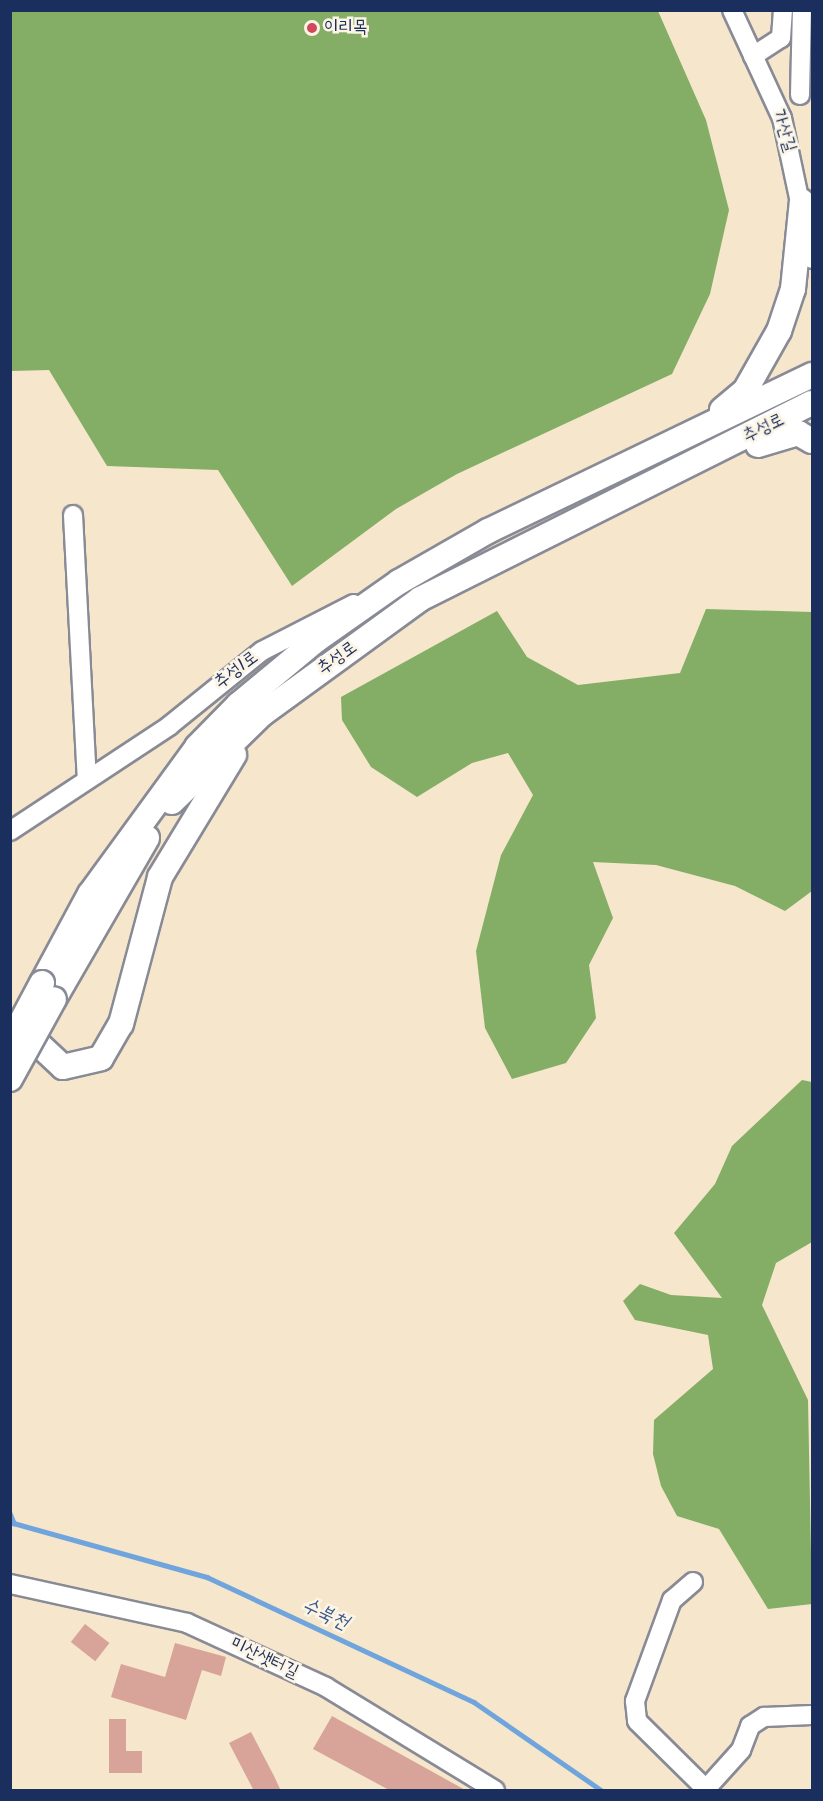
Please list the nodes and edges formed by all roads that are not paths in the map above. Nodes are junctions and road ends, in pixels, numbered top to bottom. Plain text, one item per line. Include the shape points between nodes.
1 (732, 10) edge
2 (783, 10) edge
3 (802, 10) edge
4 (753, 56) junction
5 (813, 81) edge
6 (800, 95) junction
7 (782, 118) junction
8 (802, 201) junction
9 (813, 259) edge
10 (813, 375) edge
11 (813, 403) edge
12 (694, 435) junction
13 (813, 441) edge
14 (717, 452) junction
15 (73, 515) dead end
16 (399, 582) junction
17 (262, 714) junction
18 (87, 778) junction
19 (10, 831) edge
20 (48, 991) junction
21 (10, 1018) edge
22 (10, 1043) edge
23 (10, 1079) edge
24 (693, 1582) dead end
25 (10, 1584) edge
26 (813, 1715) edge
27 (706, 1790) edge
28 (495, 1791) edge

1 - 4 street, 가산길
2 - 4 street via 781,38
3 - 6 street
4 - 7 street, 가산길
5 - 6 street
6 - 7 street
7 - 8 street, 가산길
8 - 9 street, 가산길
8 - 12 main road via 793,289 779,331 745,391
10 - 12 main road, 추성로
11 - 14 main road, 추성로
12 - 16 main road, 추성로 via 488,531
13 - 14 main road via 798,434
14 - 17 main road, 추성로 via 420,599
15 - 18 street
16 - 18 street, 추성1로 via 262,651 170,726
16 - 20 main road, 추성로 via 315,641 238,705 197,747 90,894
17 - 20 main road, 추성로 via 164,810
17 - 21 main road via 203,798 159,877 121,1024 101,1058 63,1067
18 - 19 street, 추성1로
20 - 22 main road, 추성로, bridge
20 - 23 main road, 추성로, bridge
24 - 27 street via 672,1600 635,1701 636,1721
25 - 28 street, 미산샛터길 via 49,1588 187,1623 326,1687
26 - 27 street via 764,1717 750,1725 741,1750

